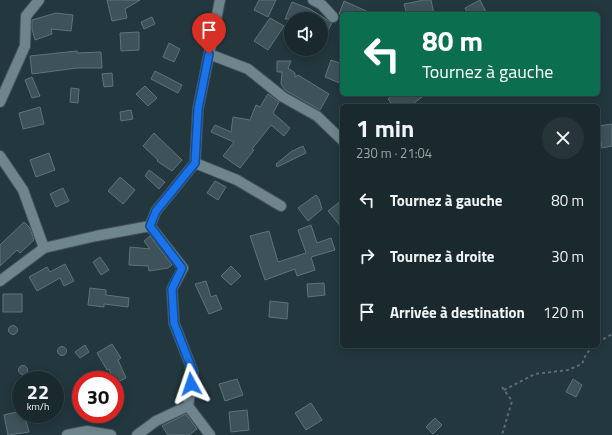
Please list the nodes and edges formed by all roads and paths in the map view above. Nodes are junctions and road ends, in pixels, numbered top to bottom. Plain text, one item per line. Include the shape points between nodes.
1 (39, 0) edge
2 (220, 0) edge
3 (313, 0) edge
4 (333, 17) dead end
5 (209, 54) junction
6 (0, 102) edge
7 (340, 138) edge
8 (0, 156) edge
9 (195, 163) junction
10 (281, 206) dead end
11 (150, 226) junction
12 (44, 248) junction
13 (0, 281) edge
14 (612, 334) edge
15 (600, 341) edge
16 (592, 348) edge
17 (502, 387) dead end
18 (504, 390) junction
19 (188, 406) junction
20 (67, 435) edge
21 (111, 435) edge
22 (137, 435) edge
23 (210, 435) edge
24 (502, 435) edge

1 - 6 street via 26,16 26,46
2 - 5 street
3 - 4 street via 322,5
5 - 7 street via 248,69 284,97 317,116
5 - 9 street via 198,109
8 - 12 street via 23,190
9 - 10 street via 237,180
9 - 11 street via 156,211
11 - 12 street
11 - 19 street via 182,268 172,289 174,323 193,372
12 - 13 street
14 - 15 path
16 - 18 path via 582,364 568,370 535,374
17 - 18 path
18 - 24 path via 512,400
19 - 22 street via 156,421
19 - 23 street
20 - 21 street via 87,431

